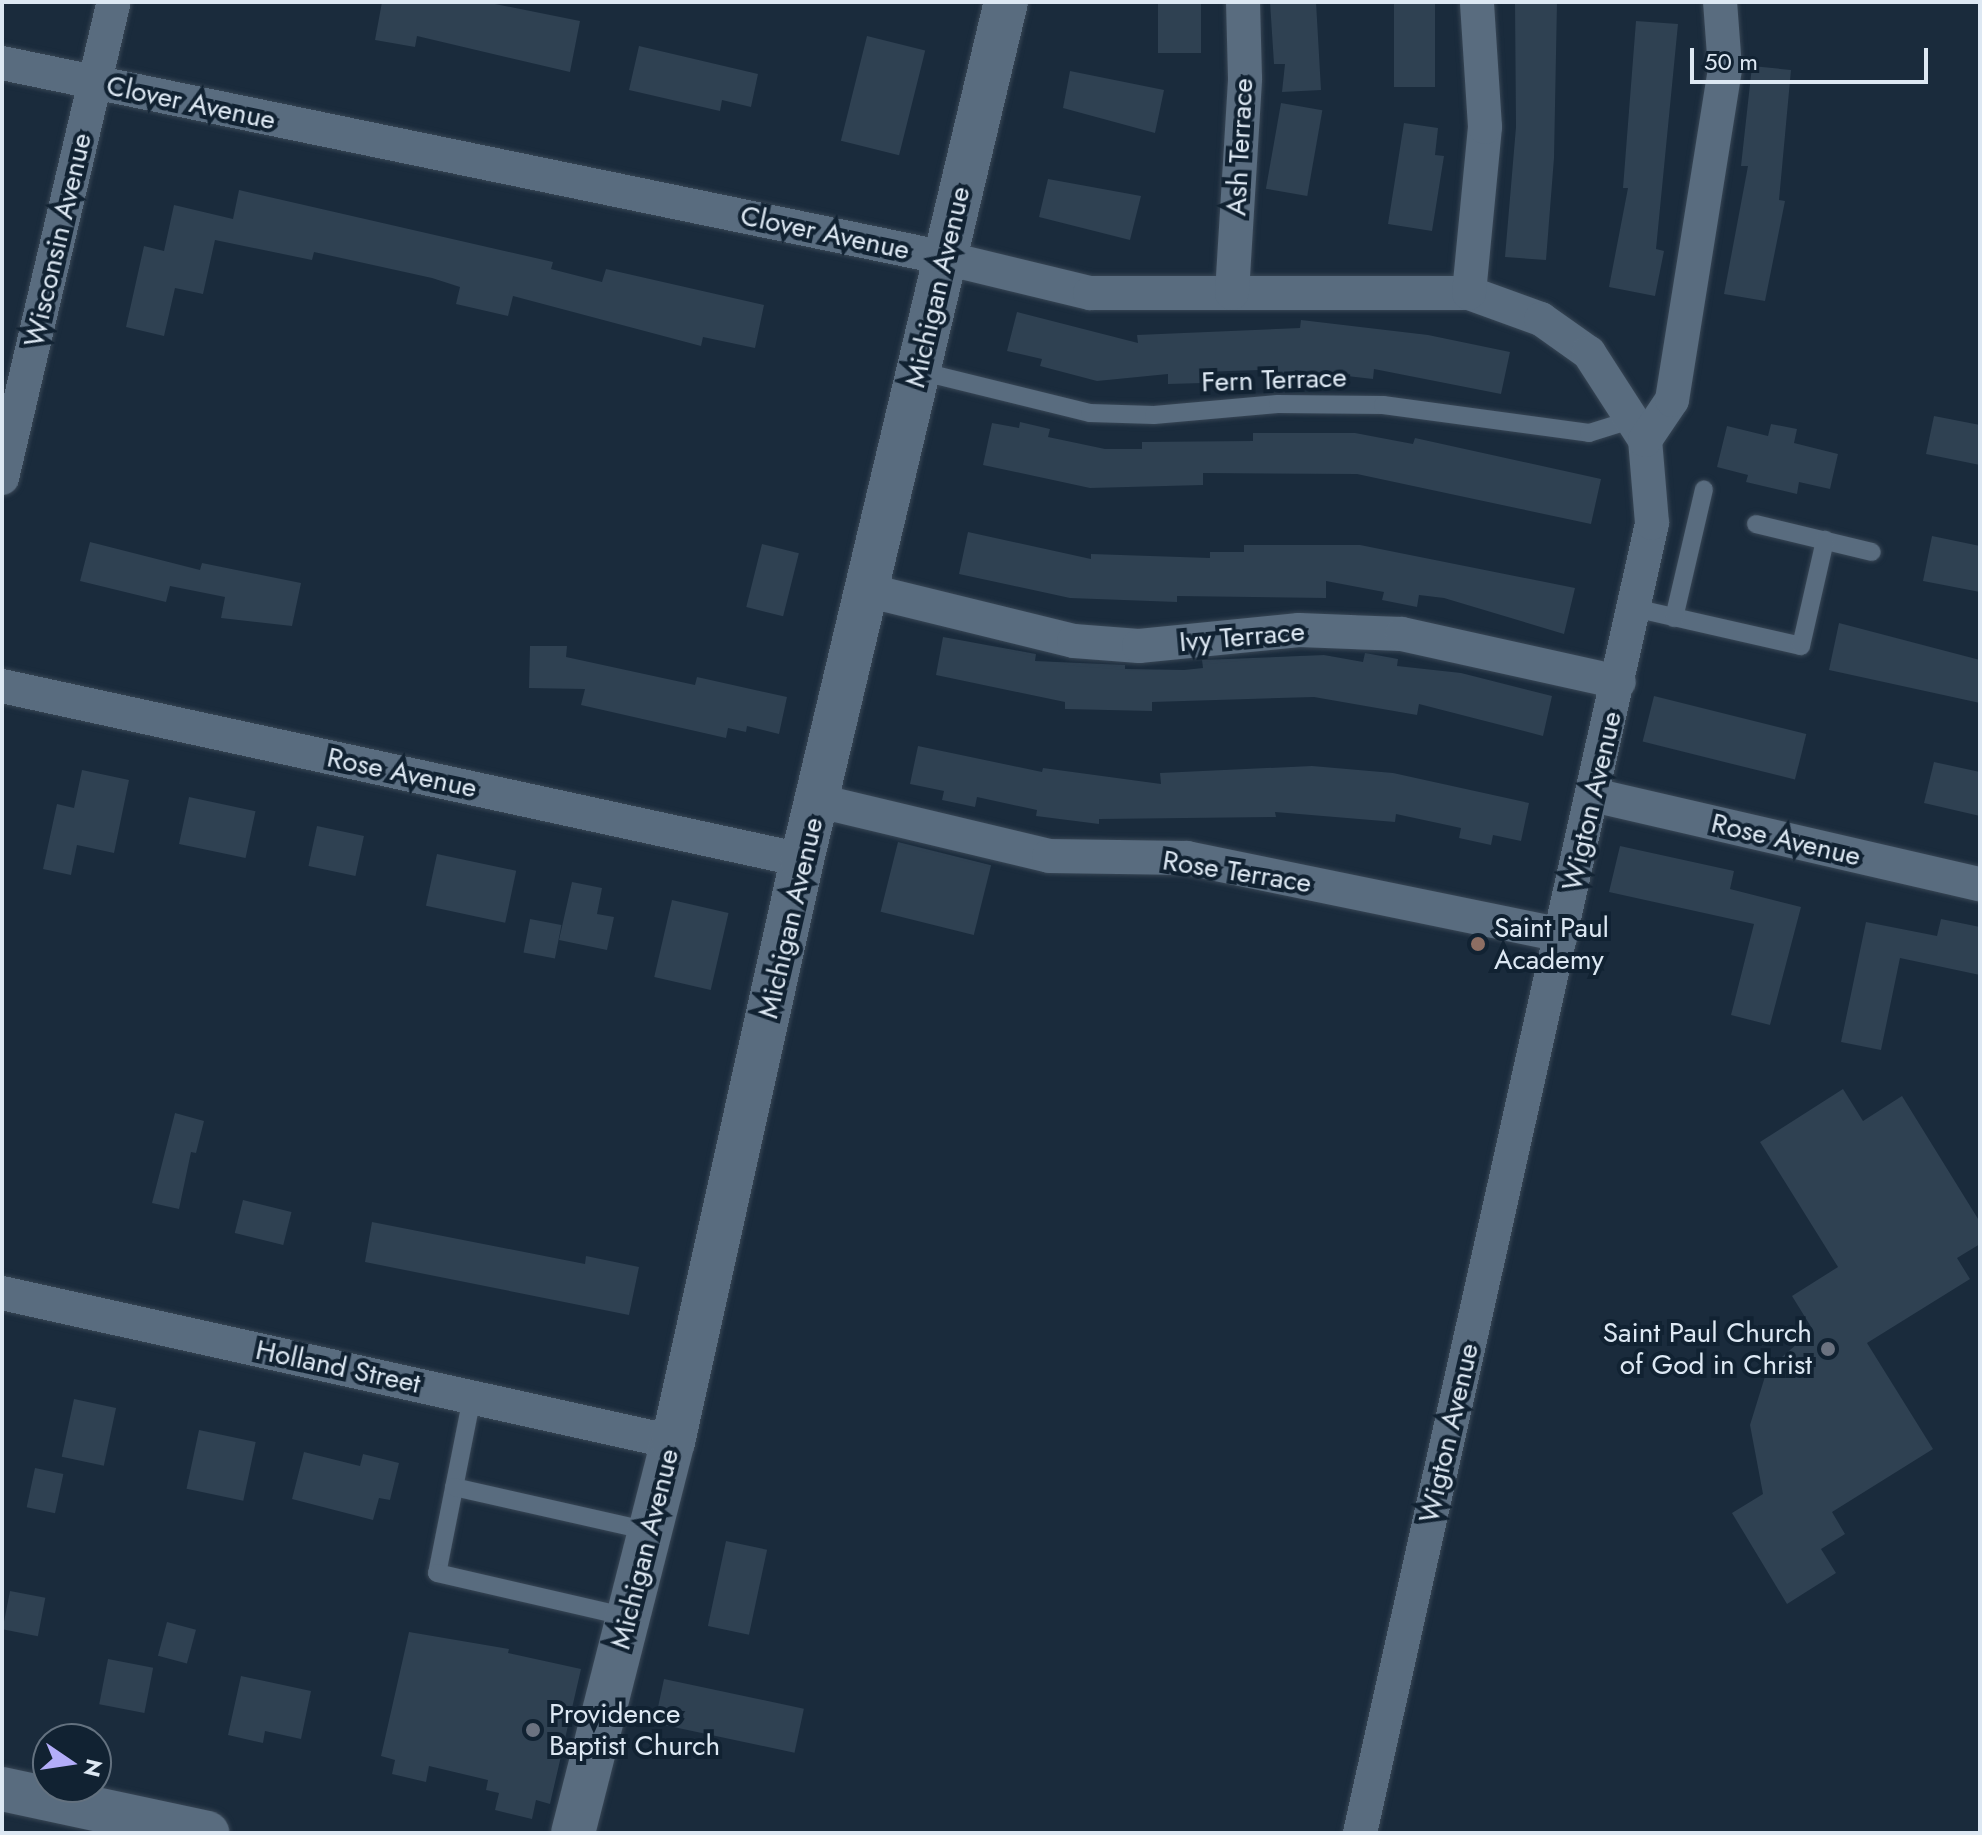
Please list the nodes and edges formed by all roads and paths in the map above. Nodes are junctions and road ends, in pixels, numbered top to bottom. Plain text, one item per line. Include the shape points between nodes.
1 (114, 2) edge
2 (1006, 2) edge
3 (1243, 2) edge
4 (1477, 2) edge
5 (1720, 2) edge
6 (2, 63) edge
7 (96, 84) junction
8 (945, 258) junction
9 (1232, 293) junction
10 (1469, 293) junction
11 (919, 371) junction
12 (1639, 430) junction
13 (2, 478) edge
14 (1704, 489) dead end
15 (1756, 524) dead end
16 (1825, 540) junction
17 (1872, 552) dead end
18 (866, 590) junction
19 (1634, 608) junction
20 (1674, 618) junction
21 (1619, 682) junction
22 (2, 686) edge
23 (1593, 795) junction
24 (819, 801) junction
25 (802, 860) junction
26 (1980, 884) edge
27 (1561, 935) junction
28 (2, 1293) edge
29 (472, 1397) junction
30 (673, 1442) junction
31 (454, 1487) junction
32 (650, 1531) junction
33 (628, 1617) junction
34 (2, 1789) edge
35 (207, 1833) edge
36 (573, 1833) edge
37 (1360, 1833) edge

1 - 7 street, Wisconsin Avenue
2 - 8 main road, Michigan Avenue
3 - 9 street, Ash Terrace via 1245,78
4 - 10 street via 1485,127
5 - 12 street via 1725,68 1672,400
6 - 7 street, Clover Avenue
7 - 8 street, Clover Avenue
7 - 13 street, Wisconsin Avenue
8 - 9 street, Clover Avenue via 1090,293
8 - 11 main road, Michigan Avenue
9 - 10 street, Clover Avenue
10 - 12 street, Clover Avenue via 1541,319 1589,353
11 - 12 lane, Fern Terrace via 1090,413 1383,405 1589,433
11 - 18 main road, Michigan Avenue
12 - 19 street, Wigton Avenue via 1652,523
14 - 20 lane
15 - 16 lane
16 - 17 lane
16 - 20 lane via 1801,646
18 - 21 street, Ivy Terrace via 1074,641 1139,646 1299,630 1402,634
18 - 24 main road, Michigan Avenue
19 - 20 lane
19 - 21 street, Wigton Avenue
21 - 23 street, Wigton Avenue
22 - 25 street, Rose Avenue
23 - 26 street, Rose Avenue
23 - 27 street, Wigton Avenue
24 - 25 main road, Michigan Avenue
24 - 27 street, Rose Terrace via 1049,856 1187,858
25 - 30 main road, Michigan Avenue
27 - 37 street, Wigton Avenue
28 - 29 street, Holland Street
29 - 30 street, Holland Street
29 - 31 lane
30 - 32 main road, Michigan Avenue
31 - 32 lane
31 - 33 lane via 437,1573
32 - 33 main road, Michigan Avenue
33 - 36 main road, Michigan Avenue
34 - 35 main road

